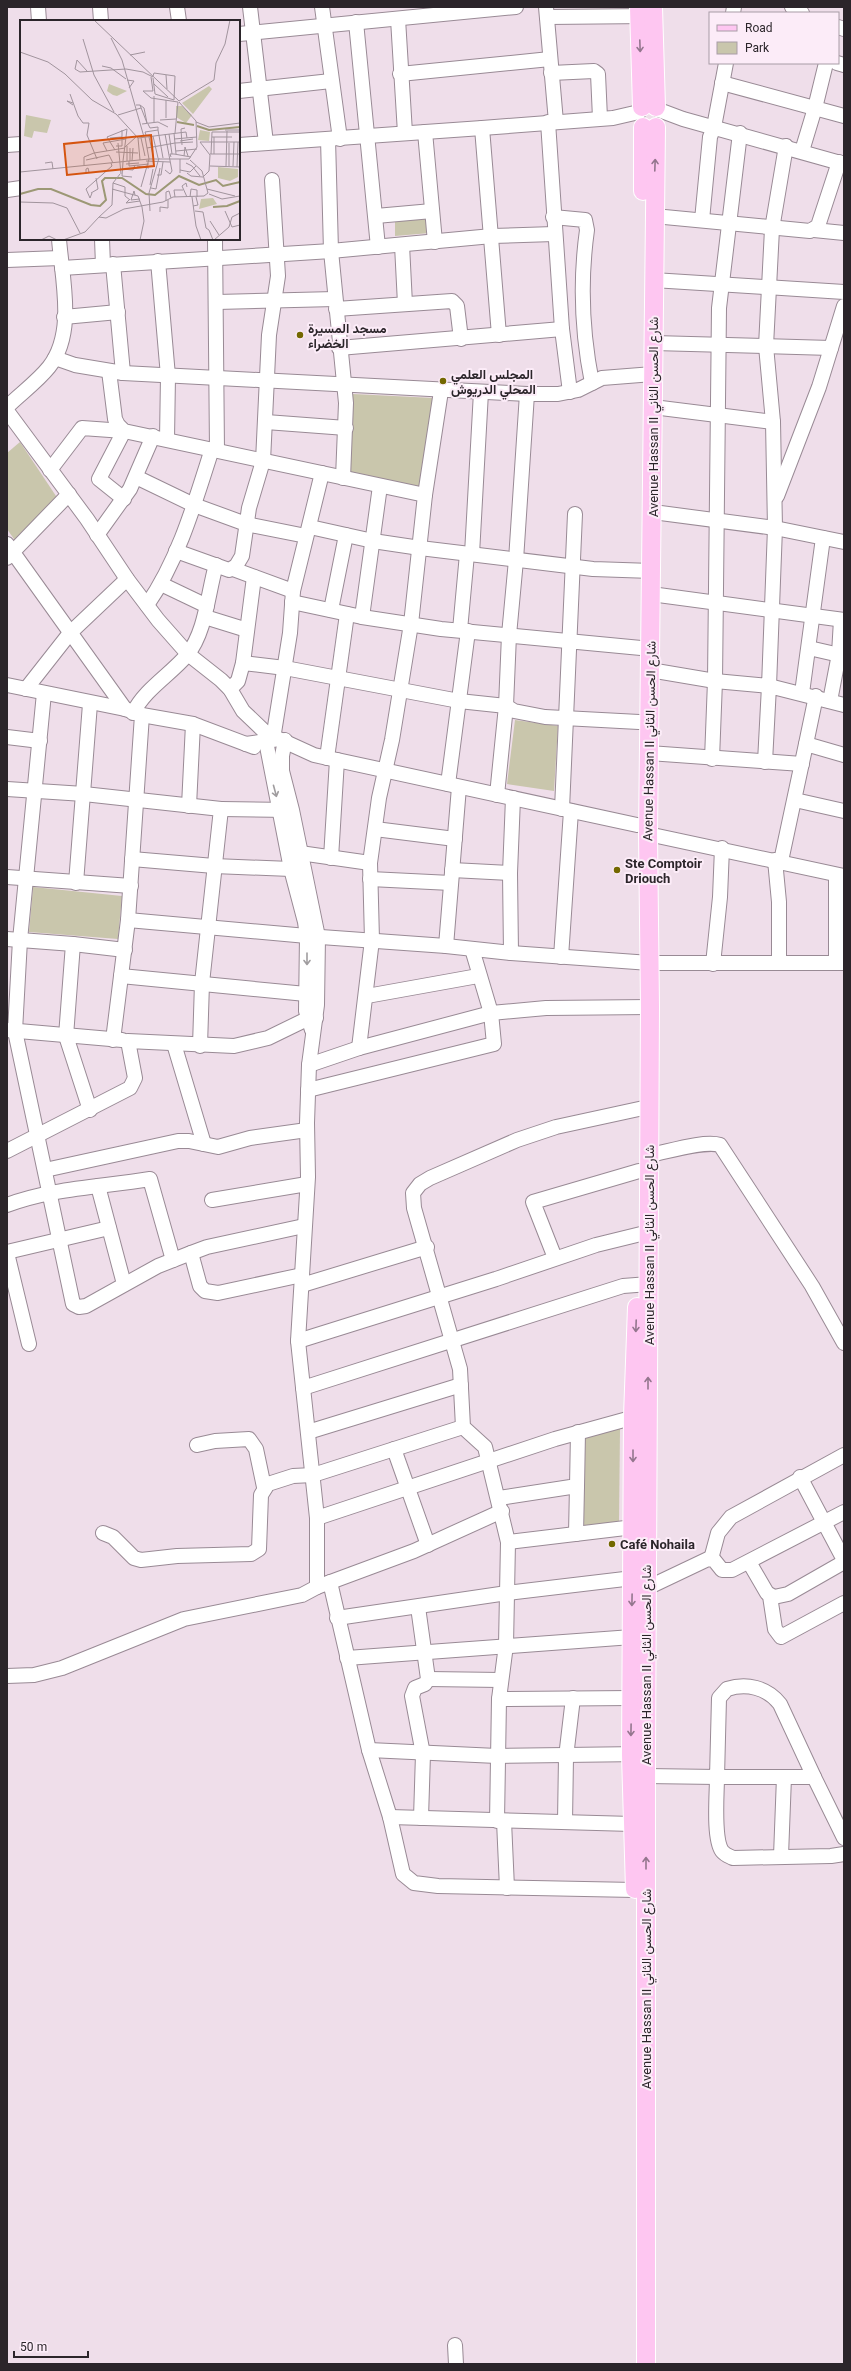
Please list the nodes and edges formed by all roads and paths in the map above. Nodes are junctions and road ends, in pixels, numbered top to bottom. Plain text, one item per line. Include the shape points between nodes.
1 (38, 7) edge
2 (100, 7) edge
3 (177, 7) edge
4 (250, 7) edge
5 (322, 7) edge
6 (516, 7) edge
7 (452, 10) edge
8 (646, 11) edge
9 (546, 12) edge
10 (599, 12) edge
11 (398, 19) junction
12 (39, 20) edge
13 (101, 20) edge
14 (179, 20) edge
15 (356, 22) junction
16 (325, 25) junction
17 (254, 32) junction
18 (240, 34) edge
19 (726, 64) edge
20 (826, 64) edge
21 (551, 66) junction
22 (400, 74) junction
23 (331, 81) junction
24 (722, 83) junction
25 (259, 90) junction
26 (240, 91) edge
27 (815, 108) junction
28 (844, 116) edge
29 (649, 117) junction
30 (607, 118) junction
31 (552, 122) junction
32 (714, 127) junction
33 (482, 128) junction
34 (426, 132) junction
35 (405, 133) junction
36 (740, 133) junction
37 (368, 136) junction
38 (334, 139) junction
39 (266, 143) junction
40 (20, 144) edge
41 (7, 145) edge
42 (240, 145) edge
43 (786, 146) junction
44 (802, 151) junction
45 (841, 163) edge
46 (272, 180) dead end
47 (20, 188) edge
48 (7, 190) edge
49 (432, 211) junction
50 (376, 216) junction
51 (654, 216) junction
52 (554, 217) junction
53 (702, 220) junction
54 (728, 224) junction
55 (772, 229) junction
56 (814, 230) junction
57 (844, 233) edge
58 (554, 234) junction
59 (492, 236) junction
60 (59, 240) edge
61 (102, 240) edge
62 (215, 240) edge
63 (435, 242) junction
64 (402, 245) junction
65 (378, 247) junction
66 (331, 251) junction
67 (278, 253) junction
68 (216, 258) junction
69 (7, 260) edge
70 (158, 261) junction
71 (61, 263) junction
72 (108, 265) junction
73 (654, 280) junction
74 (723, 284) junction
75 (769, 289) junction
76 (844, 292) edge
77 (274, 301) junction
78 (217, 302) junction
79 (336, 304) junction
80 (405, 304) junction
81 (844, 306) edge
82 (118, 312) junction
83 (64, 317) junction
84 (562, 330) junction
85 (499, 335) junction
86 (461, 339) junction
87 (654, 343) junction
88 (718, 344) junction
89 (766, 346) junction
90 (339, 348) junction
91 (831, 348) junction
92 (55, 358) junction
93 (116, 372) junction
94 (648, 374) junction
95 (168, 376) junction
96 (215, 376) junction
97 (266, 379) junction
98 (592, 382) junction
99 (345, 386) junction
100 (441, 391) junction
101 (480, 392) junction
102 (570, 392) junction
103 (527, 394) junction
104 (7, 407) edge
105 (653, 407) junction
106 (7, 411) edge
107 (718, 417) junction
108 (266, 422) junction
109 (773, 422) junction
110 (346, 428) junction
111 (124, 431) junction
112 (160, 437) junction
113 (215, 450) junction
114 (263, 462) junction
115 (50, 470) junction
116 (322, 473) junction
117 (136, 477) junction
118 (343, 478) junction
119 (380, 486) junction
120 (69, 494) junction
121 (425, 495) junction
122 (124, 499) junction
123 (775, 502) junction
124 (194, 505) junction
125 (653, 512) junction
126 (575, 514) dead end
127 (716, 520) junction
128 (246, 524) junction
129 (776, 528) junction
130 (308, 532) junction
131 (97, 535) junction
132 (346, 535) junction
133 (823, 538) junction
134 (373, 541) junction
135 (844, 542) edge
136 (420, 548) junction
137 (9, 551) edge
138 (176, 551) junction
139 (469, 554) junction
140 (516, 560) junction
141 (216, 564) junction
142 (572, 566) junction
143 (233, 569) junction
144 (647, 571) junction
145 (254, 577) junction
146 (127, 579) junction
147 (161, 584) junction
148 (651, 594) junction
149 (292, 597) junction
150 (716, 603) junction
151 (147, 605) junction
152 (331, 610) junction
153 (206, 612) junction
154 (774, 612) junction
155 (347, 614) junction
156 (814, 615) junction
157 (362, 618) junction
158 (842, 620) edge
159 (411, 624) junction
160 (247, 630) junction
161 (464, 631) junction
162 (70, 633) junction
163 (509, 635) junction
164 (568, 641) junction
165 (641, 648) junction
166 (809, 648) junction
167 (188, 654) junction
168 (841, 655) edge
169 (243, 663) junction
170 (285, 668) junction
171 (650, 670) junction
172 (338, 678) junction
173 (715, 681) junction
174 (8, 684) edge
175 (769, 686) junction
176 (26, 689) junction
177 (230, 689) junction
178 (401, 690) junction
179 (44, 693) junction
180 (802, 693) junction
181 (816, 696) junction
182 (830, 700) junction
183 (459, 701) junction
184 (90, 704) junction
185 (844, 705) edge
186 (506, 706) junction
187 (133, 713) junction
188 (566, 718) junction
189 (639, 722) junction
190 (193, 724) junction
191 (7, 737) edge
192 (40, 741) junction
193 (273, 743) junction
194 (806, 744) junction
195 (649, 753) junction
196 (844, 755) edge
197 (282, 756) junction
198 (326, 758) junction
199 (712, 759) junction
200 (765, 762) junction
201 (802, 764) junction
202 (385, 770) junction
203 (454, 785) junction
204 (7, 789) edge
205 (35, 793) junction
206 (84, 794) junction
207 (497, 795) junction
208 (513, 798) junction
209 (136, 800) junction
210 (795, 800) junction
211 (189, 806) junction
212 (221, 809) junction
213 (566, 810) junction
214 (287, 811) junction
215 (844, 811) edge
216 (375, 829) junction
217 (643, 829) junction
218 (455, 839) junction
219 (722, 848) junction
220 (300, 853) junction
221 (331, 858) junction
222 (132, 859) junction
223 (778, 860) junction
224 (370, 863) junction
225 (214, 866) junction
226 (291, 869) junction
227 (510, 873) junction
228 (840, 875) edge
229 (451, 876) junction
230 (7, 877) edge
231 (27, 878) junction
232 (370, 879) junction
233 (76, 883) junction
234 (131, 886) junction
235 (128, 920) junction
236 (208, 927) junction
237 (312, 937) junction
238 (13, 940) edge
239 (372, 940) junction
240 (73, 944) junction
241 (446, 946) junction
242 (472, 949) junction
243 (125, 950) junction
244 (511, 954) junction
245 (561, 957) junction
246 (644, 962) junction
247 (779, 963) junction
248 (840, 963) edge
249 (713, 964) junction
250 (121, 976) junction
251 (478, 976) junction
252 (202, 983) junction
253 (306, 994) junction
254 (366, 996) junction
255 (645, 1007) junction
256 (490, 1013) junction
257 (312, 1023) junction
258 (11, 1030) edge
259 (66, 1036) junction
260 (113, 1040) junction
261 (128, 1041) junction
262 (174, 1044) junction
263 (200, 1046) junction
264 (359, 1048) junction
265 (309, 1065) junction
266 (308, 1090) junction
267 (643, 1108) junction
268 (90, 1110) junction
269 (307, 1130) junction
270 (37, 1135) junction
271 (204, 1144) junction
272 (7, 1151) edge
273 (650, 1155) junction
274 (45, 1170) junction
275 (640, 1171) junction
276 (308, 1184) junction
277 (98, 1186) junction
278 (50, 1194) junction
279 (212, 1200) dead end
280 (7, 1205) edge
281 (304, 1226) junction
282 (109, 1228) junction
283 (644, 1232) junction
284 (59, 1240) junction
285 (427, 1247) junction
286 (7, 1252) edge
287 (191, 1253) junction
288 (554, 1258) junction
289 (173, 1260) junction
290 (302, 1280) junction
291 (124, 1284) junction
292 (643, 1284) junction
293 (440, 1296) junction
294 (453, 1340) junction
295 (298, 1341) junction
296 (844, 1343) edge
297 (29, 1344) dead end
298 (461, 1385) junction
299 (303, 1388) junction
300 (640, 1415) junction
301 (464, 1427) junction
302 (308, 1432) junction
303 (578, 1432) junction
304 (197, 1445) dead end
305 (394, 1449) junction
306 (844, 1455) edge
307 (489, 1462) junction
308 (313, 1475) junction
309 (800, 1477) junction
310 (577, 1486) junction
311 (264, 1487) junction
312 (409, 1488) junction
313 (500, 1504) junction
314 (844, 1512) edge
315 (317, 1518) junction
316 (825, 1522) junction
317 (640, 1527) junction
318 (103, 1533) dead end
319 (576, 1534) junction
320 (508, 1542) junction
321 (428, 1545) junction
322 (710, 1558) junction
323 (844, 1561) edge
324 (749, 1562) junction
325 (330, 1582) junction
326 (640, 1583) junction
327 (317, 1587) junction
328 (507, 1593) junction
329 (770, 1596) junction
330 (844, 1603) edge
331 (418, 1607) junction
332 (337, 1618) junction
333 (632, 1637) junction
334 (506, 1645) junction
335 (425, 1653) junction
336 (347, 1658) junction
337 (7, 1676) edge
338 (428, 1679) junction
339 (501, 1680) junction
340 (573, 1698) junction
341 (632, 1698) junction
342 (499, 1699) junction
343 (369, 1750) junction
344 (423, 1754) junction
345 (638, 1755) junction
346 (497, 1756) junction
347 (566, 1757) junction
348 (646, 1776) junction
349 (717, 1777) junction
350 (784, 1777) junction
351 (814, 1777) junction
352 (390, 1817) junction
353 (421, 1818) junction
354 (501, 1821) junction
355 (565, 1822) junction
356 (632, 1824) junction
357 (844, 1838) edge
358 (844, 1854) edge
359 (781, 1856) junction
360 (507, 1888) junction
361 (635, 1890) junction
362 (455, 2346) dead end
363 (456, 2364) edge
364 (634, 2364) edge
365 (646, 2364) edge

1 - 12 street
2 - 13 street
3 - 14 street
4 - 17 street
5 - 16 street
6 - 7 street
7 - 11 street
8 - 10 street
8 - 29 main road, Avenue Hassan II شارع الحسن الثاني
9 - 10 street
9 - 21 street
11 - 15 street
11 - 22 street
15 - 16 street
15 - 37 street
16 - 17 street
16 - 23 street
17 - 18 street
17 - 25 street
19 - 24 street
20 - 27 street
21 - 22 street
21 - 30 street via 594,71 598,74
21 - 31 street
22 - 35 street
23 - 25 street
23 - 38 street
24 - 27 street
24 - 32 street
25 - 26 street
25 - 39 street
27 - 28 street
27 - 44 street
29 - 30 street
29 - 32 street via 683,119
51 -> 29 main road, Avenue Hassan II شارع الحسن الثاني
29 - 94 main road, Avenue Hassan II شارع الحسن الثاني
30 - 31 street
31 - 33 street
31 - 52 street
32 - 36 street
32 - 53 street via 710,137
33 - 34 street
33 - 59 street
34 - 35 street
34 - 49 street
35 - 37 street
36 - 43 street
36 - 54 street
37 - 38 street
37 - 50 street
38 - 39 street
38 - 66 street
39 - 42 street
40 - 41 street
43 - 44 street
43 - 55 street
44 - 45 street
45 - 56 street via 823,215
46 - 67 street
47 - 48 street
49 - 50 street
49 - 63 street
50 - 65 street
51 - 53 street
51 - 73 main road, Avenue Hassan II شارع الحسن الثاني
52 - 58 street
52 - 98 street via 585,220 587,230 583,298 585,344
53 - 54 street
54 - 55 street
54 - 74 street
55 - 56 street via 805,232
55 - 75 street
56 - 57 street
58 - 59 street
58 - 84 street
59 - 63 street
59 - 85 street
60 - 71 street
61 - 72 street
62 - 68 street
63 - 64 street
64 - 65 street
64 - 80 street
65 - 66 street
66 - 67 street
66 - 79 street
67 - 68 street
67 - 77 street
68 - 70 street
68 - 78 street
69 - 71 street
70 - 72 street
70 - 95 street
71 - 72 street
71 - 83 street
72 - 82 street
73 - 74 street
73 - 87 main road, Avenue Hassan II شارع الحسن الثاني
74 - 75 street
74 - 88 street
75 - 76 street
75 - 89 street
77 - 78 street
77 - 79 street
77 - 97 street
78 - 96 street
79 - 80 street
79 - 90 street
80 - 86 street via 455,302
81 - 91 street
82 - 83 street
82 - 93 street
83 - 92 street via 62,337
84 - 85 street
84 - 102 street
85 - 86 street
86 - 90 street
87 - 88 street
87 - 94 main road, Avenue Hassan II شارع الحسن الثاني
88 - 89 street
88 - 107 street
89 - 91 street
89 - 109 street
90 - 99 street
91 - 123 street via 819,387
92 - 93 street via 75,365
92 - 104 street
93 - 95 street
93 - 111 street via 115,419
94 - 98 street via 602,378
94 - 105 main road, Avenue Hassan II شارع الحسن الثاني
94 - 144 main road, Avenue Hassan II شارع الحسن الثاني
95 - 96 street
95 - 112 street
96 - 97 street
96 - 113 street
97 - 99 street
97 - 108 street
98 - 102 street
99 - 100 street
99 - 110 street
100 - 101 street
100 - 121 street
101 - 103 street
101 - 139 street
102 - 103 street
103 - 140 street
105 - 107 street
105 - 125 main road, Avenue Hassan II شارع الحسن الثاني
106 - 115 street
107 - 109 street
107 - 127 street
108 - 110 street
108 - 114 street
109 - 123 street
110 - 118 street
111 - 112 street
111 - 115 street via 82,428
111 - 122 street via 98,480
112 - 113 street
112 - 117 street
113 - 114 street
113 - 124 street
114 - 116 street
114 - 128 street
115 - 120 street
116 - 118 street
116 - 130 street
117 - 122 street
117 - 124 street
118 - 119 street
119 - 121 street
119 - 134 street
120 - 131 street
120 - 137 street
121 - 136 street
122 - 131 street
123 - 129 street
124 - 128 street
124 - 138 street
125 - 127 street
125 - 144 main road, Avenue Hassan II شارع الحسن الثاني
126 - 142 street
127 - 129 street
127 - 150 street
128 - 130 street
128 - 143 street via 242,556
129 - 133 street
129 - 154 street
130 - 132 street
130 - 149 street
131 - 146 street
132 - 134 street
132 - 152 street
133 - 135 street
133 - 156 street
134 - 136 street
134 - 157 street
136 - 139 street
136 - 159 street
137 - 162 street
138 - 141 street
138 - 147 street
139 - 140 street
139 - 161 street
140 - 142 street
140 - 163 street
141 - 143 street via 229,570
141 - 153 street
142 - 144 street
142 - 164 street
143 - 145 street
144 - 148 main road, Avenue Hassan II شارع الحسن الثاني
144 - 165 main road, Avenue Hassan II شارع الحسن الثاني
145 - 149 street
145 - 160 street
146 - 151 street
146 - 162 street
147 - 151 street
147 - 153 street
148 - 150 street
148 - 171 main road, Avenue Hassan II شارع الحسن الثاني
149 - 152 street
149 - 170 street
150 - 154 street
150 - 173 street
151 - 167 street
152 - 155 street
153 - 160 street
153 - 167 street
154 - 156 street
154 - 175 street
155 - 157 street
155 - 172 street
156 - 158 street
156 - 166 street
157 - 159 street
158 - 168 street
159 - 161 street
159 - 178 street
160 - 169 street
161 - 163 street
161 - 183 street
162 - 176 street
162 - 187 street
163 - 164 street
163 - 186 street
164 - 165 street
164 - 188 street
165 - 189 main road, Avenue Hassan II شارع الحسن الثاني
166 - 168 street
166 - 180 street
167 - 177 street
167 - 187 street via 146,694
168 - 182 street
169 - 170 street
169 - 177 street via 238,681
170 - 172 street
170 - 193 street
171 - 173 street
171 - 195 main road, Avenue Hassan II شارع الحسن الثاني
172 - 178 street
172 - 198 street
173 - 175 street
173 - 199 street
174 - 176 street
175 - 180 street
175 - 200 street
176 - 179 street
177 - 193 street via 244,712
178 - 183 street
178 - 202 street
179 - 184 street
179 - 192 street
180 - 181 street
181 - 182 street
181 - 194 street
182 - 185 street
183 - 186 street
183 - 203 street
184 - 187 street
184 - 206 street
186 - 188 street via 514,711
186 - 207 street
187 - 190 street
187 - 209 street
188 - 189 street
188 - 213 street
189 - 217 main road, Avenue Hassan II شارع الحسن الثاني
190 - 193 street via 246,744
190 - 211 street
191 - 192 street
192 - 205 street
193 - 197 street
193 - 198 street
193 -> 214 street
194 - 196 street
194 - 201 street
195 - 199 street
195 - 217 main road, Avenue Hassan II شارع الحسن الثاني
197 - 198 street
197 - 214 street
198 - 202 street
198 - 221 street
199 - 200 street
200 - 201 street
201 - 210 street
202 - 203 street
202 - 216 street
203 - 207 street
203 - 218 street
204 - 205 street
205 - 206 street
205 - 231 street
206 - 209 street
206 - 233 street
207 - 208 street
208 - 213 street
208 - 227 street
209 - 211 street
209 - 222 street
210 - 215 street
210 - 223 street
211 - 212 street
212 - 214 street
212 - 225 street
213 - 217 street
213 - 245 street
214 - 220 street
214 - 226 street
216 - 218 street
216 - 224 street
217 - 219 street
217 - 246 main road, Avenue Hassan II شارع الحسن الثاني
218 - 229 street
219 - 223 street
219 - 249 street
220 - 221 street
220 - 237 street
221 - 224 street
222 - 225 street
222 - 234 street
223 - 228 street
223 - 247 street
224 - 232 street
225 - 226 street
225 - 236 street
226 - 237 street
227 - 229 street
227 - 244 street
228 - 248 street
229 - 232 street
229 - 241 street
230 - 231 street
231 - 233 street
231 - 238 street
232 - 239 street
233 - 234 street
234 - 235 street
235 - 236 street
235 - 243 street
236 - 237 street
236 - 252 street
237 - 239 street
237 -> 253 street
237 - 257 street
238 - 240 street
238 - 258 street
239 - 241 street
239 - 254 street
240 - 243 street
240 - 259 street
241 - 242 street
242 - 244 street
242 - 251 street
243 - 250 street
244 - 245 street
245 - 246 street
246 - 249 street
246 - 255 main road, Avenue Hassan II شارع الحسن الثاني
247 - 248 street
247 - 249 street
250 - 252 street
250 - 260 street
251 - 254 street
251 - 256 street
252 - 253 street
252 - 263 street
253 - 257 street
254 - 264 street
255 - 256 street via 546,1008
255 - 267 main road, Avenue Hassan II شارع الحسن الثاني
256 - 264 street
256 - 266 street via 494,1044
257 - 263 street via 253,1043
257 - 265 street
258 - 259 street
258 - 270 street
259 - 260 street
259 - 268 street
260 - 261 street
261 - 262 street
261 - 268 street via 134,1068 133,1084
262 - 263 street
262 - 271 street
264 - 265 street
265 - 266 street
266 - 269 street
267 - 273 main road, Avenue Hassan II شارع الحسن الثاني
267 - 275 main road, Avenue Hassan II شارع الحسن الثاني
267 - 285 street via 556,1127 517,1140 420,1184 412,1199
268 - 270 street
269 - 271 street via 250,1138 218,1146
269 - 276 street
270 - 272 street
270 - 274 street
271 - 274 street via 178,1141
273 - 283 main road, Avenue Hassan II شارع الحسن الثاني
273 - 296 street via 700,1145 720,1145 812,1286
274 - 278 street
275 - 283 main road, Avenue Hassan II شارع الحسن الثاني
275 - 288 street via 533,1202
276 - 279 street
276 - 281 street
277 - 278 street
277 - 282 street
277 - 289 street via 150,1179
278 - 280 street
278 - 284 street
281 - 287 street via 207,1247
281 - 290 street
282 - 284 street
282 - 291 street
283 - 288 street
283 - 292 main road, Avenue Hassan II شارع الحسن الثاني
284 - 286 street
284 - 291 street via 69,1293 72,1304 76,1307 86,1306
285 - 290 street
285 - 293 street
286 - 297 street
287 - 289 street
287 - 290 street via 200,1286 211,1293
288 - 293 street
289 - 291 street
290 - 295 street
292 - 294 street via 606,1291
292 - 300 main road, Avenue Hassan II شارع الحسن الثاني
293 - 294 street
293 - 295 street
294 - 298 street via 462,1376
294 - 299 street
295 - 299 street
298 - 301 street
298 - 302 street
299 - 302 street
300 - 303 street
300 - 317 main road, Avenue Hassan II شارع الحسن الثاني
301 - 305 street
301 - 307 street via 482,1442
302 - 308 street
303 - 307 street
303 - 310 street
304 - 311 street via 216,1441 249,1440 256,1449
305 - 308 street
305 - 312 street
306 - 309 street
307 - 312 street
307 - 313 street
308 - 311 street via 293,1476
308 - 315 street
309 - 316 street
309 - 322 street via 726,1521 718,1533
310 - 313 street
310 - 319 street
311 - 318 street via 261,1495 261,1543 259,1549 251,1554 142,1560 134,1558 113,1537
312 - 315 street
312 - 321 street
313 - 320 street
313 - 321 street
314 - 316 street
315 - 327 street
316 - 323 street
316 - 324 street
317 - 319 street
317 - 326 main road, Avenue Hassan II شارع الحسن الثاني
319 - 320 street
320 - 328 street
321 - 325 street
322 - 324 street via 726,1571
322 - 326 street
323 - 329 street via 788,1594
324 - 329 street
325 - 327 street
325 - 332 street
326 - 328 street
326 -> 333 main road, Avenue Hassan II شارع الحسن الثاني
326 - 345 main road, Avenue Hassan II شارع الحسن الثاني
327 - 337 street via 302,1595 184,1619 48,1672
328 - 331 street
328 - 334 street
329 - 330 street via 775,1629 781,1637
331 - 332 street
331 - 335 street
332 - 336 street
333 - 334 street
333 - 341 main road, Avenue Hassan II شارع الحسن الثاني
334 - 335 street
334 - 339 street
335 - 336 street
335 - 338 street
336 - 343 street
338 - 339 street
338 - 344 street via 425,1684 415,1688 412,1696
339 - 342 street
340 - 341 street
340 - 342 street
340 - 347 street
341 -> 345 main road, Avenue Hassan II شارع الحسن الثاني
342 - 346 street
343 - 344 street
343 - 352 street
344 - 346 street
344 - 353 street
345 - 347 street
345 - 348 main road, Avenue Hassan II شارع الحسن الثاني
345 - 356 main road, Avenue Hassan II شارع الحسن الثاني
346 - 347 street
346 - 354 street
347 - 355 street
348 - 349 street
365 -> 348 main road, Avenue Hassan II شارع الحسن الثاني
349 - 350 street
349 - 351 street via 719,1698 734,1687 749,1687 774,1695
349 - 359 street via 721,1850 733,1858
350 - 351 street
350 - 359 street
351 - 357 street
352 - 353 street
352 - 360 street via 398,1861 402,1874 407,1879 414,1883 438,1886
353 - 354 street
354 - 355 street
354 - 360 street
355 - 356 street
356 - 361 main road, Avenue Hassan II شارع الحسن الثاني
358 - 359 street
360 - 361 street
361 - 364 main road, Avenue Hassan II شارع الحسن الثاني
362 - 363 street

